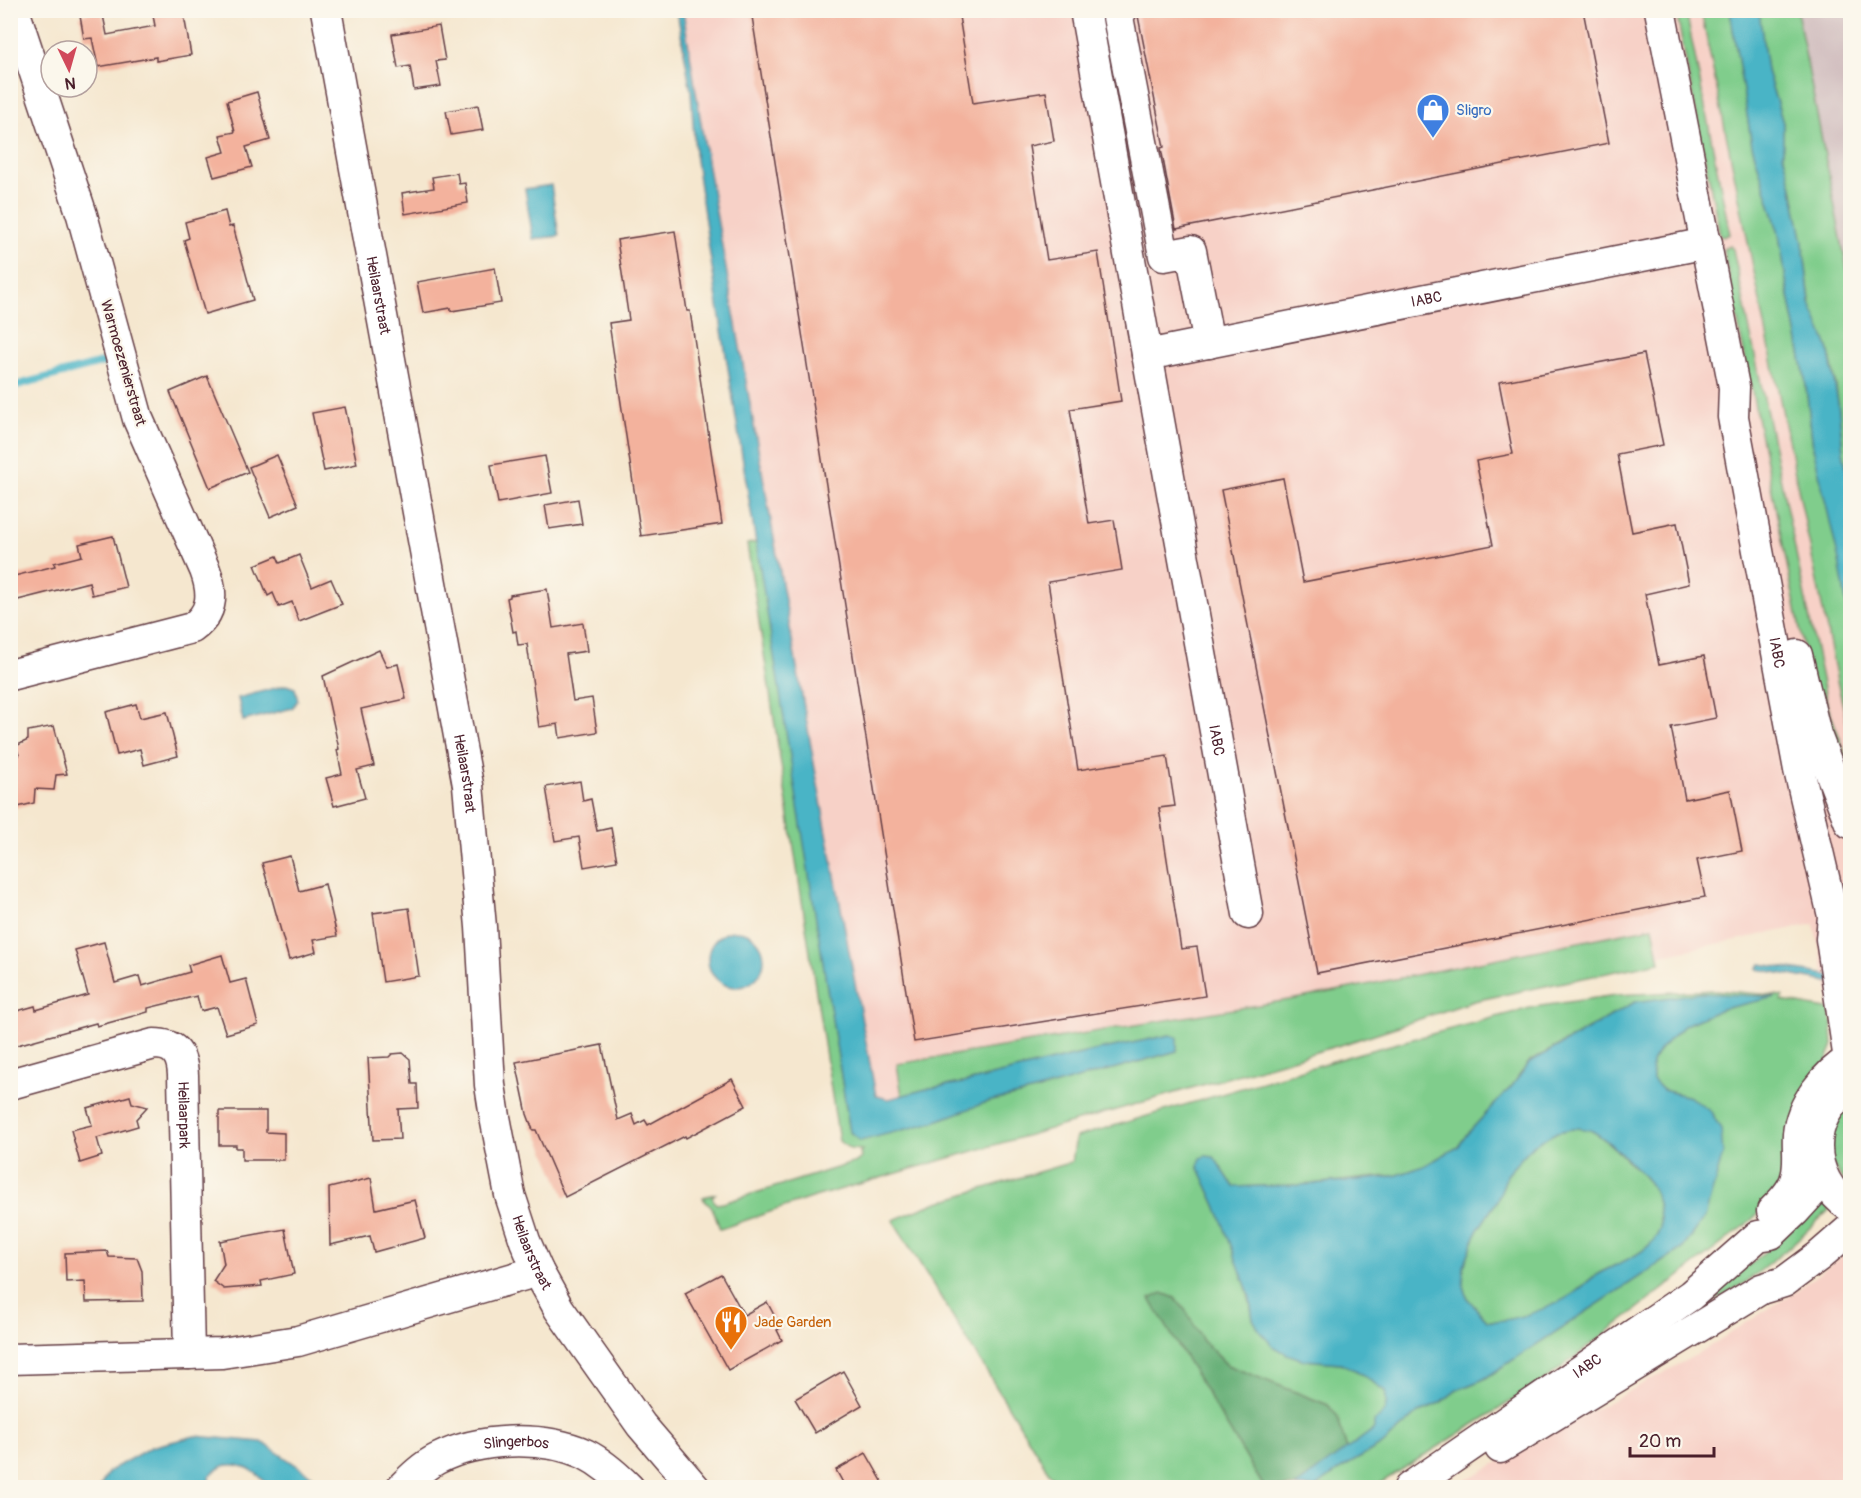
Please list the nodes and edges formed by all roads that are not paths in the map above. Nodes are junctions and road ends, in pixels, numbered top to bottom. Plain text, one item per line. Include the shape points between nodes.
1 (14, 10) edge
2 (326, 10) edge
3 (1085, 10) edge
4 (1122, 10) edge
5 (1660, 10) edge
6 (1707, 243) junction
7 (1209, 343) junction
8 (1147, 355) junction
9 (1734, 387) junction
10 (10, 675) edge
11 (1851, 823) edge
12 (1248, 915) dead end
13 (1843, 967) edge
14 (1850, 1069) edge
15 (10, 1084) edge
16 (1809, 1174) junction
17 (1850, 1211) edge
18 (538, 1271) junction
19 (189, 1354) junction
20 (10, 1359) edge
21 (401, 1488) edge
22 (628, 1488) edge
23 (695, 1488) edge
24 (1409, 1488) edge
25 (1440, 1488) edge

1 - 10 street, Warmoezenierstraat via 85,225 144,437 205,570 210,595 207,614 192,628
2 - 18 street, Heilaarstraat via 468,785 495,1117 510,1195
3 - 8 street, IABC
4 - 7 street via 1118,17 1164,256 1191,251
5 - 6 street, IABC
6 - 7 street, IABC
6 - 9 street, IABC
7 - 8 street, IABC
8 - 12 street, IABC
9 - 11 street, IABC via 1746,412 1779,580 1816,735
9 - 13 street, IABC via 1735,429 1799,770 1833,916 1845,934
13 - 14 street, IABC via 1842,1008
14 - 16 street via 1843,1093 1821,1123
15 - 19 street, Heilaarpark via 154,1044 170,1046 178,1053 183,1076
16 - 17 street via 1839,1197
16 - 24 street, IABC via 1816,1188 1771,1234 1758,1236 1691,1295
17 - 25 street, IABC via 1819,1257 1784,1282 1761,1289
18 - 19 street via 298,1341 243,1351
18 - 23 street, Heilaarstraat via 559,1309 641,1425
19 - 20 street
21 - 22 street, Slingerbos via 437,1459 470,1446 511,1441 549,1444 585,1454

